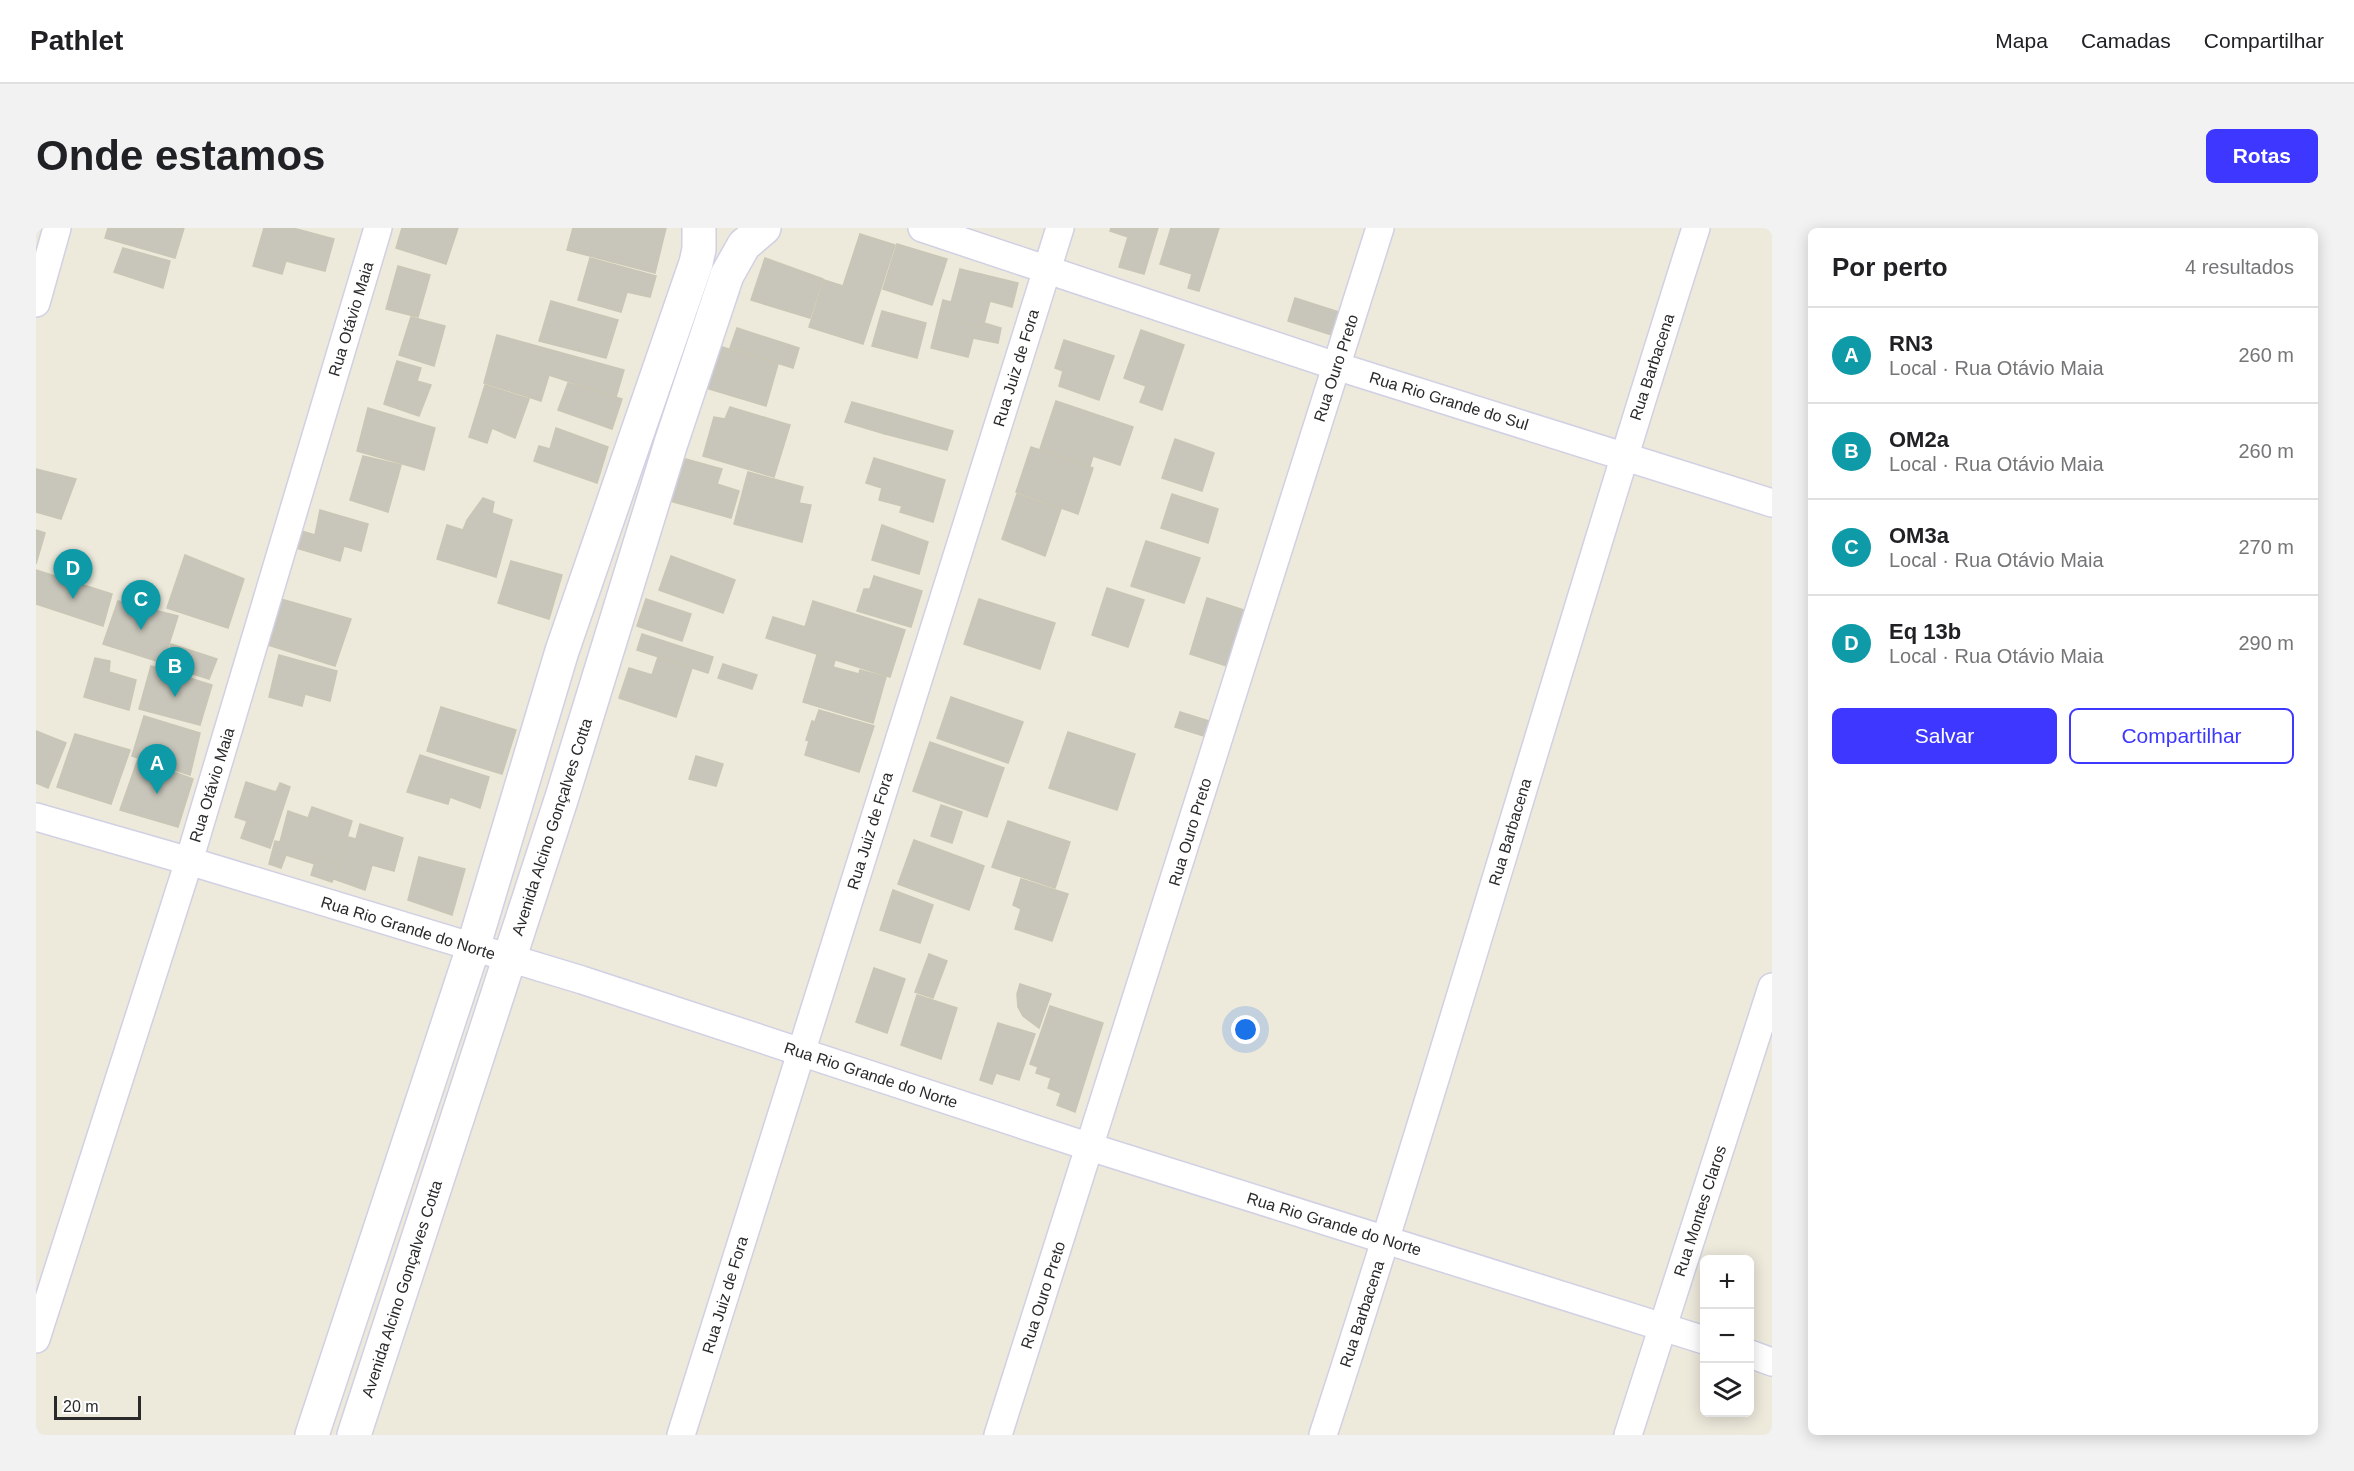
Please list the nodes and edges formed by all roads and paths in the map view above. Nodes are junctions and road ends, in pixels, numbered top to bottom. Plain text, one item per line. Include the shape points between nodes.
1 (57, 228) edge
2 (378, 228) edge
3 (699, 228) edge
4 (764, 228) edge
5 (922, 228) edge
6 (1060, 228) edge
7 (1380, 228) edge
8 (1696, 228) edge
9 (1047, 268) junction
10 (36, 303) edge
11 (1336, 366) junction
12 (1624, 456) junction
13 (1772, 503) edge
14 (36, 817) edge
15 (189, 861) junction
16 (473, 948) junction
17 (510, 959) junction
18 (1772, 987) edge
19 (801, 1051) junction
20 (1090, 1147) junction
21 (1386, 1240) junction
22 (1663, 1326) junction
23 (36, 1339) edge
24 (1700, 1339) edge
25 (1754, 1356) edge
26 (1772, 1362) edge
27 (312, 1435) edge
28 (354, 1435) edge
29 (681, 1435) edge
30 (998, 1435) edge
31 (1323, 1435) edge
32 (1628, 1435) edge

1 - 10 street
2 - 15 street, Rua Otávio Maia
3 - 16 main road via 696,263 562,651
4 - 17 main road, Avenida Alcino Gonçalves Cotta via 744,245 727,275
5 - 9 street, Rua Rio Grande do Sul
6 - 9 street, Rua Juiz de Fora
7 - 11 street, Rua Ouro Preto
8 - 12 street, Rua Barbacena
9 - 11 street, Rua Rio Grande do Sul
9 - 19 street, Rua Juiz de Fora
11 - 12 street, Rua Rio Grande do Sul
11 - 20 street, Rua Ouro Preto
12 - 13 street, Rua Rio Grande do Sul
12 - 21 street, Rua Barbacena
14 - 15 street, Rua Rio Grande do Norte
15 - 16 street, Rua Rio Grande do Norte
15 - 23 street, Rua Otávio Maia
16 - 17 street, Rua Rio Grande do Norte
16 - 27 main road
17 - 19 street, Rua Rio Grande do Norte
17 - 28 main road, Avenida Alcino Gonçalves Cotta
18 - 22 street, Rua Montes Claros
19 - 20 street, Rua Rio Grande do Norte
19 - 29 street, Rua Juiz de Fora
20 - 21 street, Rua Rio Grande do Norte
20 - 30 street, Rua Ouro Preto
21 - 22 street, Rua Rio Grande do Norte
21 - 31 street, Rua Barbacena
22 - 24 street, Rua Rio Grande do Norte
22 - 32 street, Rua Montes Claros
25 - 26 street

